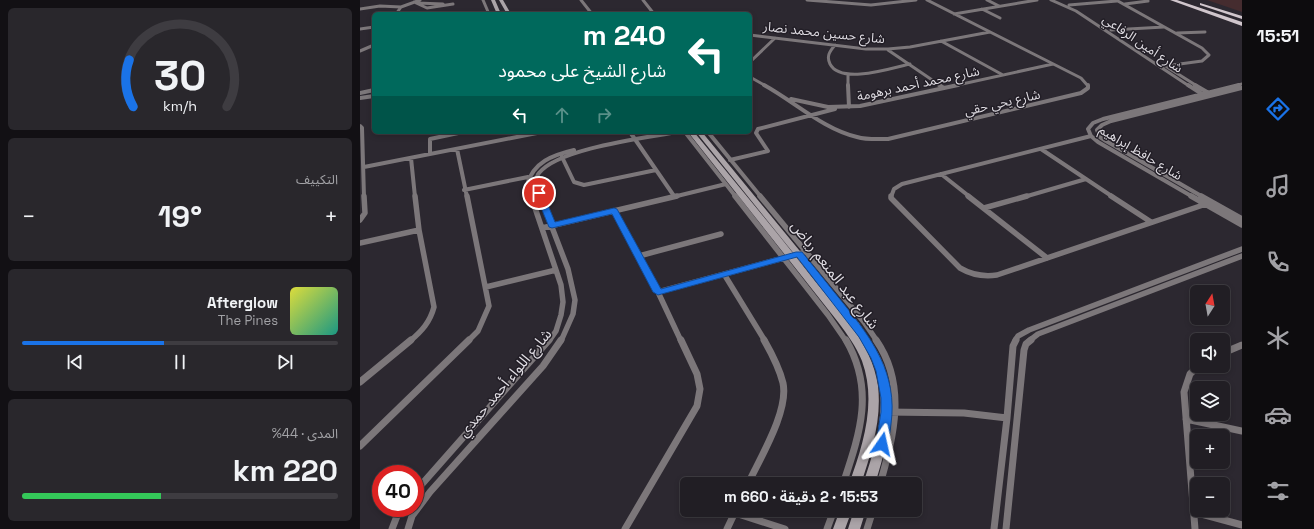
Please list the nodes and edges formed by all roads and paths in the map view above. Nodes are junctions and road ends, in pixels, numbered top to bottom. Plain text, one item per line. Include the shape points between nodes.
1 (420, 0) edge
2 (483, 0) edge
3 (493, 0) edge
4 (502, 0) edge
5 (506, 0) edge
6 (581, 0) edge
7 (642, 0) edge
8 (807, 0) edge
9 (916, 0) edge
10 (927, 0) edge
11 (987, 0) edge
12 (1037, 0) edge
13 (1051, 0) edge
14 (1056, 0) edge
15 (1117, 0) edge
16 (1172, 0) edge
17 (1148, 1) dead end
18 (1198, 2) dead end
19 (416, 3) junction
20 (454, 4) dead end
21 (1125, 4) junction
22 (445, 5) junction
23 (1069, 5) junction
24 (505, 6) junction
25 (999, 6) junction
26 (401, 7) junction
27 (360, 9) edge
28 (982, 9) junction
29 (498, 11) edge
30 (1078, 11) junction
31 (397, 12) edge
32 (488, 12) edge
33 (508, 12) edge
34 (590, 12) edge
35 (652, 12) edge
36 (954, 14) junction
37 (1000, 18) dead end
38 (1242, 18) edge
39 (1242, 24) edge
40 (372, 27) edge
41 (1165, 27) junction
42 (360, 29) edge
43 (1111, 30) junction
44 (990, 32) junction
45 (1205, 32) dead end
46 (1177, 33) junction
47 (752, 35) edge
48 (775, 38) junction
49 (941, 41) junction
50 (1127, 44) junction
51 (1132, 44) junction
52 (835, 45) junction
53 (372, 46) edge
54 (888, 50) junction
55 (360, 51) edge
56 (752, 60) edge
57 (910, 64) junction
58 (1053, 64) junction
59 (1160, 66) junction
60 (1166, 66) junction
61 (848, 74) junction
62 (1003, 75) junction
63 (752, 78) edge
64 (1242, 84) edge
65 (944, 88) junction
66 (1242, 88) edge
67 (372, 90) edge
68 (1207, 92) junction
69 (360, 93) edge
70 (1202, 94) junction
71 (372, 96) edge
72 (360, 98) edge
73 (787, 98) junction
74 (372, 99) edge
75 (360, 101) edge
76 (849, 107) junction
77 (842, 108) junction
78 (1131, 111) junction
79 (812, 115) junction
80 (1138, 115) junction
81 (360, 126) edge
82 (453, 134) edge
83 (532, 134) edge
84 (646, 134) edge
85 (656, 134) edge
86 (687, 134) edge
87 (693, 134) edge
88 (701, 134) edge
89 (709, 134) edge
90 (634, 136) edge
91 (1091, 136) junction
92 (714, 145) junction
93 (457, 149) junction
94 (1041, 149) junction
95 (430, 154) junction
96 (562, 157) junction
97 (411, 158) junction
98 (730, 160) junction
99 (1149, 166) junction
100 (364, 167) junction
101 (1142, 168) junction
102 (656, 170) junction
103 (941, 174) junction
104 (528, 177) junction
105 (1086, 179) junction
106 (726, 184) junction
107 (464, 190) junction
108 (674, 196) junction
109 (1206, 204) junction
110 (984, 208) junction
111 (614, 211) junction
112 (1242, 219) edge
113 (360, 220) edge
114 (1152, 222) junction
115 (552, 225) junction
116 (1242, 225) edge
117 (542, 228) junction
118 (419, 230) junction
119 (721, 234) dead end
120 (360, 243) edge
121 (1242, 249) edge
122 (796, 255) junction
123 (638, 256) junction
124 (1242, 256) edge
125 (1047, 258) junction
126 (556, 270) junction
127 (724, 274) junction
128 (486, 287) junction
129 (658, 292) junction
130 (860, 324) junction
131 (1038, 326) junction
132 (1044, 332) junction
133 (1242, 345) edge
134 (1230, 350) edge
135 (1191, 373) edge
136 (517, 380) junction
137 (360, 382) edge
138 (527, 383) junction
139 (1009, 395) junction
140 (1018, 397) junction
141 (887, 412) junction
142 (897, 413) junction
143 (1007, 418) junction
144 (1186, 419) junction
145 (1242, 431) edge
146 (360, 446) edge
147 (751, 477) edge
148 (845, 477) edge
149 (857, 477) edge
150 (871, 477) edge
151 (882, 477) edge
152 (1191, 477) edge
153 (424, 482) edge
154 (397, 517) edge
155 (733, 517) edge
156 (750, 517) edge
157 (831, 517) edge
158 (843, 517) edge
159 (858, 517) edge
160 (871, 517) edge
161 (1194, 517) edge
162 (1212, 517) edge
163 (1242, 525) edge
164 (392, 529) edge
165 (408, 529) edge
166 (625, 529) edge
167 (727, 529) edge
168 (785, 529) edge
169 (827, 529) edge
170 (839, 529) edge
171 (854, 529) edge
172 (867, 529) edge
173 (994, 529) edge
174 (1006, 529) edge
175 (1195, 529) edge

1 - 19 street
2 - 32 street
3 - 29 street
4 - 5 street
4 - 24 street
6 - 34 street
7 - 35 street
8 - 9 street via 871,5
10 - 36 street, شارع يحي حقي
11 - 25 street
12 - 25 street
13 - 30 street, شارع أمين الرفاعي
14 - 23 street, شارع أمين الرفاعي
15 - 21 street
15 - 23 street
16 - 39 main road
17 - 21 street
18 - 38 main road
19 - 22 street
19 - 22 street via 427,8
19 - 26 street
20 - 22 street
21 - 41 street
23 - 30 street, شارع أمين الرفاعي
24 - 29 street
24 - 33 street
25 - 28 street
26 - 27 street via 380,6
26 - 31 street
28 - 36 street
28 - 37 street
30 - 43 street, شارع أمين الرفاعي
30 - 50 street, شارع أمين الرفاعي
36 - 44 street, شارع يحي حقي
40 - 42 street
41 - 43 street
41 - 46 street
43 - 51 street, شارع أمين الرفاعي
44 - 49 street, شارع حسين محمد نصار
44 - 58 street, شارع يحي حقي
45 - 46 street
46 - 60 street via 1209,55 1202,61
47 - 48 street, شارع حسين محمد نصار
48 - 52 street, شارع حسين محمد نصار
48 - 56 street
49 - 54 street, شارع حسين محمد نصار
49 - 62 street
50 - 51 street
50 - 59 street, شارع أمين الرفاعي
51 - 60 street, شارع أمين الرفاعي
52 - 54 street, شارع حسين محمد نصار
52 - 61 street via 827,55 833,69
53 - 55 street
54 - 57 street
57 - 61 street
57 - 65 street
58 - 62 street, شارع محمد أحمد برهومة
58 - 79 street, شارع يحي حقي via 1081,78 1088,84 1088,88 1081,93 888,139 866,140 846,135
59 - 60 street
59 - 70 street, شارع أمين الرفاعي
60 - 68 street, شارع أمين الرفاعي
61 - 76 street
62 - 65 street, شارع محمد أحمد برهومة
63 - 73 street, شارع يحي حقي
64 - 68 street, شارع حافظ إبراهيم
65 - 76 street, شارع محمد أحمد برهومة
66 - 80 street, شارع حافظ إبراهيم
67 - 69 street
68 - 70 street, شارع حافظ إبراهيم
70 - 78 street, شارع حافظ إبراهيم
71 - 72 street
73 - 77 street, شارع محمد أحمد برهومة
73 - 79 street, شارع يحي حقي
74 - 75 street
76 - 77 street, شارع محمد أحمد برهومة
77 - 79 street
78 - 80 street
78 - 91 street, شارع حافظ إبراهيم via 1094,123 1088,129
79 - 98 street via 758,129 756,133 768,151
80 - 99 street, شارع حافظ إبراهيم via 1106,123 1099,127 1098,134
81 - 100 street
82 - 95 street via 430,139
83 - 93 street
84 - 90 street, شارع اللواء أحمد حمدي
85 - 90 street, شارع اللواء أحمد حمدي
86 - 106 street
87 - 122 street, شارع عبد المنعم رياض
88 - 92 street, شارع عبد المنعم رياض
89 - 92 street
90 - 96 street, شارع اللواء أحمد حمدي
90 - 102 street
90 - 104 street, شارع اللواء أحمد حمدي via 555,155 537,166
91 - 94 street
91 - 101 street, شارع حافظ إبراهيم
92 - 98 street
92 - 122 street, شارع عبد المنعم رياض
93 - 95 street
93 - 107 street
94 - 103 street
94 - 105 street
95 - 97 street
96 - 102 street via 574,182 584,185
96 - 115 street, شارع اللواء أحمد حمدي via 545,167 537,178 539,193
97 - 100 street
97 - 118 street
98 - 122 street
99 - 101 street
99 - 112 street, شارع حافظ إبراهيم
100 - 113 street via 365,212
101 - 109 street, شارع حافظ إبراهيم
102 - 108 street
103 - 110 street
103 - 125 street via 899,185 893,188 890,195 892,200 960,268 978,275 993,276
104 - 107 street
104 - 117 street, شارع اللواء أحمد حمدي via 527,185
105 - 110 street
105 - 114 street
106 - 108 street
106 - 122 street
107 - 128 street
108 - 111 street
109 - 114 street
109 - 116 street, شارع حافظ إبراهيم
110 - 125 street
111 - 115 street
111 - 123 street
114 - 125 street
115 - 117 street
115 - 138 street, شارع اللواء أحمد حمدي via 572,282 573,314 555,350
117 - 126 street, شارع اللواء أحمد حمدي
118 - 120 street
118 - 137 street via 434,307 431,318 422,331
119 - 123 street
121 - 131 street
122 - 127 street
122 - 130 street, شارع عبد المنعم رياض
122 - 148 street via 852,350 860,371 863,391 862,425
122 - 149 street, شارع عبد المنعم رياض via 854,337 870,372 874,398 872,426
123 - 129 street
124 - 132 street
126 - 128 street
126 - 136 street, شارع اللواء أحمد حمدي via 563,302 556,331
127 - 129 street
127 - 147 street via 776,360 783,384 781,412
128 - 146 street via 489,306 478,331
129 - 166 street via 700,381 700,393 694,410
130 - 141 street, شارع عبد المنعم رياض via 877,358 884,384
130 - 142 street via 875,337 885,354 892,372
131 - 132 street
131 - 139 street via 1023,332 1013,346
132 - 140 street via 1031,338 1024,350
133 - 134 street
135 - 144 street via 1184,392
136 - 138 street
136 - 153 street, شارع اللواء أحمد حمدي
138 - 165 street, شارع اللواء أحمد حمدي via 430,492 412,516
139 - 140 street
139 - 143 street
140 - 174 street
141 - 142 street
141 - 150 street, شارع عبد المنعم رياض via 882,444
142 - 143 street via 964,413
142 - 151 street
143 - 173 street
144 - 145 street
144 - 152 street
154 - 164 street
155 - 167 street
156 - 168 street
157 - 169 street
158 - 170 street
159 - 171 street
160 - 172 street
161 - 175 street
162 - 163 street

